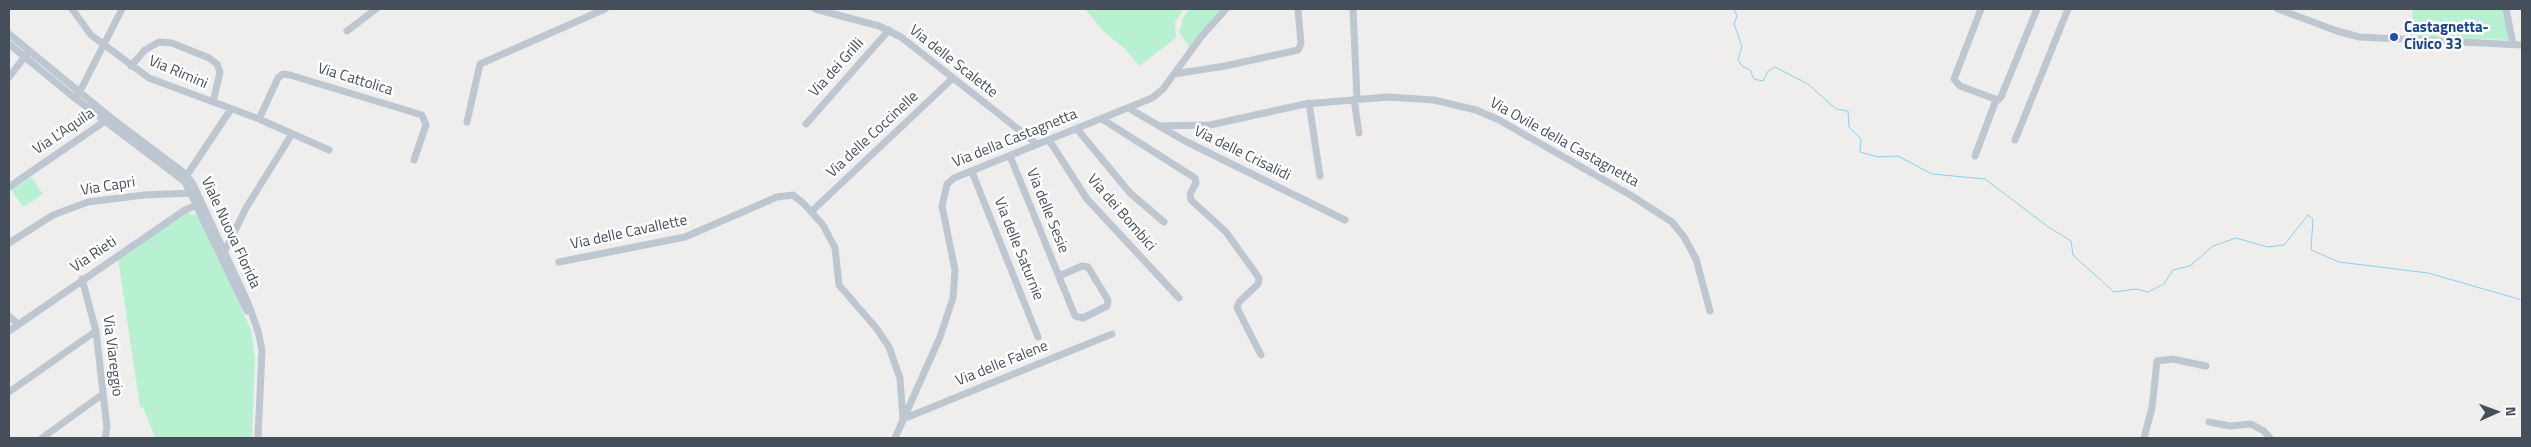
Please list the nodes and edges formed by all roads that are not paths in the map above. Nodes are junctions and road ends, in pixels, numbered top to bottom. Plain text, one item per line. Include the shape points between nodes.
1 (72, 9) edge
2 (122, 9) edge
3 (376, 9) edge
4 (605, 9) edge
5 (815, 9) edge
6 (1226, 9) edge
7 (1298, 9) edge
8 (1353, 9) edge
9 (1981, 9) edge
10 (2037, 9) edge
11 (2068, 9) edge
12 (2278, 9) edge
13 (2506, 9) edge
14 (889, 30) junction
15 (347, 31) dead end
16 (9, 34) edge
17 (9, 44) edge
18 (2513, 44) junction
19 (2522, 45) edge
20 (104, 46) junction
21 (27, 55) junction
22 (131, 66) junction
23 (1174, 74) junction
24 (9, 77) edge
25 (954, 78) junction
26 (78, 96) junction
27 (1356, 99) junction
28 (1996, 100) junction
29 (213, 102) junction
30 (1309, 103) junction
31 (231, 109) junction
32 (1130, 109) junction
33 (107, 119) junction
34 (259, 119) junction
35 (1102, 119) junction
36 (467, 122) dead end
37 (806, 124) dead end
38 (1161, 126) junction
39 (1077, 129) junction
40 (292, 134) junction
41 (1359, 134) dead end
42 (1049, 140) junction
43 (2015, 140) dead end
44 (1037, 144) junction
45 (329, 150) dead end
46 (1010, 156) junction
47 (1975, 156) dead end
48 (414, 160) dead end
49 (972, 172) junction
50 (187, 175) junction
51 (1320, 176) dead end
52 (9, 187) edge
53 (191, 192) junction
54 (197, 205) junction
55 (812, 211) junction
56 (1345, 220) dead end
57 (1164, 222) dead end
58 (9, 243) edge
59 (223, 255) junction
60 (558, 262) dead end
61 (1059, 276) junction
62 (82, 279) junction
63 (1178, 298) dead end
64 (1710, 311) dead end
65 (9, 316) edge
66 (18, 324) junction
67 (9, 330) edge
68 (96, 331) junction
69 (1112, 334) dead end
70 (1038, 337) dead end
71 (1261, 355) dead end
72 (2206, 366) dead end
73 (9, 392) edge
74 (103, 394) junction
75 (903, 420) junction
76 (2208, 422) dead end
77 (42, 438) edge
78 (105, 438) edge
79 (254, 438) edge
80 (258, 438) edge
81 (895, 438) edge
82 (2144, 438) edge
83 (2270, 438) edge

1 - 20 street, Via Rimini via 87,31
2 - 20 street
3 - 15 street
4 - 36 street via 480,64
5 - 14 street, Via delle Scalette
6 - 23 street, Via della Castagnetta
7 - 23 street via 1301,44 1298,50
8 - 27 street
9 - 28 street via 1954,80 1958,85
10 - 28 street via 2001,97
11 - 43 street
12 - 18 street via 2359,37
13 - 18 street
14 - 25 street, Via delle Scalette
14 - 37 street, Via dei Grilli
16 - 21 street, Viale Nuova Florida
17 - 21 street, Viale Nuova Florida
18 - 19 street
20 - 22 street, Via Rimini
20 - 26 street
21 - 24 street
21 - 26 street, Viale Nuova Florida
22 - 29 street, Via Rimini via 149,78
22 - 29 street via 145,50 159,42 172,43 209,58 217,64 220,72
23 - 32 street, Via della Castagnetta via 1156,95
25 - 44 street, Via delle Scalette
25 - 55 street, Via delle Coccinelle
26 - 33 street, Viale Nuova Florida
27 - 30 street, Via Ovile della Castagnetta
27 - 41 street
27 - 64 street, Via Ovile della Castagnetta via 1410,97 1444,101 1476,110 1497,118 1632,196 1669,220 1684,237 1700,268
28 - 47 street
29 - 31 street, Via Rimini
30 - 38 street, Via Ovile della Castagnetta via 1210,125
30 - 51 street
31 - 34 street, Via Rimini
31 - 50 street
32 - 35 street, Via della Castagnetta
32 - 38 street, Via delle Crisalidi
33 - 50 street, Viale Nuova Florida
33 - 52 street, Via L'Aquila
33 - 53 street, Viale Nuova Florida via 181,179
34 - 40 street, Via Rimini
34 - 48 street, Via Cattolica via 278,78 283,74 290,75 422,115 426,125
35 - 39 street, Via della Castagnetta
35 - 71 street via 1195,178 1191,200 1228,234 1259,278 1258,284 1237,308
38 - 56 street, Via delle Crisalidi via 1192,145
39 - 42 street, Via della Castagnetta
39 - 57 street via 1130,193
40 - 45 street, Via Rimini
40 - 59 street via 246,208
42 - 44 street, Via della Castagnetta
42 - 63 street, Via dei Bombici via 1087,199
44 - 46 street, Via della Castagnetta
46 - 49 street, Via della Castagnetta
46 - 61 street, Via delle Sesie
49 - 70 street, Via delle Saturnie
49 - 75 street, Via della Castagnetta via 951,180 943,192 942,212 955,270 953,295 943,330
50 - 59 street, Viale Nuova Florida via 197,191
53 - 54 street, Viale Nuova Florida
53 - 58 street, Via Capri via 88,202 53,215
54 - 59 street, Viale Nuova Florida
54 - 62 street, Via Rieti
55 - 60 street, Via delle Cavallette via 796,196 782,196 690,236
55 - 75 street, Via delle Cavallette via 833,243 839,284 880,333 893,357 901,383
59 - 79 street, Viale Nuova Florida via 256,340
59 - 80 street, Viale Nuova Florida via 251,310 260,338
61 - 61 street, Via delle Sesie via 1076,317 1083,318 1107,306 1108,300 1088,267
62 - 66 street, Via Rieti
62 - 68 street, Via Viareggio
65 - 66 street
66 - 67 street, Via Rieti
68 - 73 street
68 - 74 street, Via Viareggio
69 - 75 street, Via delle Falene
72 - 82 street via 2169,359 2157,361
74 - 77 street
74 - 78 street, Via Viareggio
75 - 81 street, Via della Castagnetta
76 - 83 street via 2230,426 2253,424

